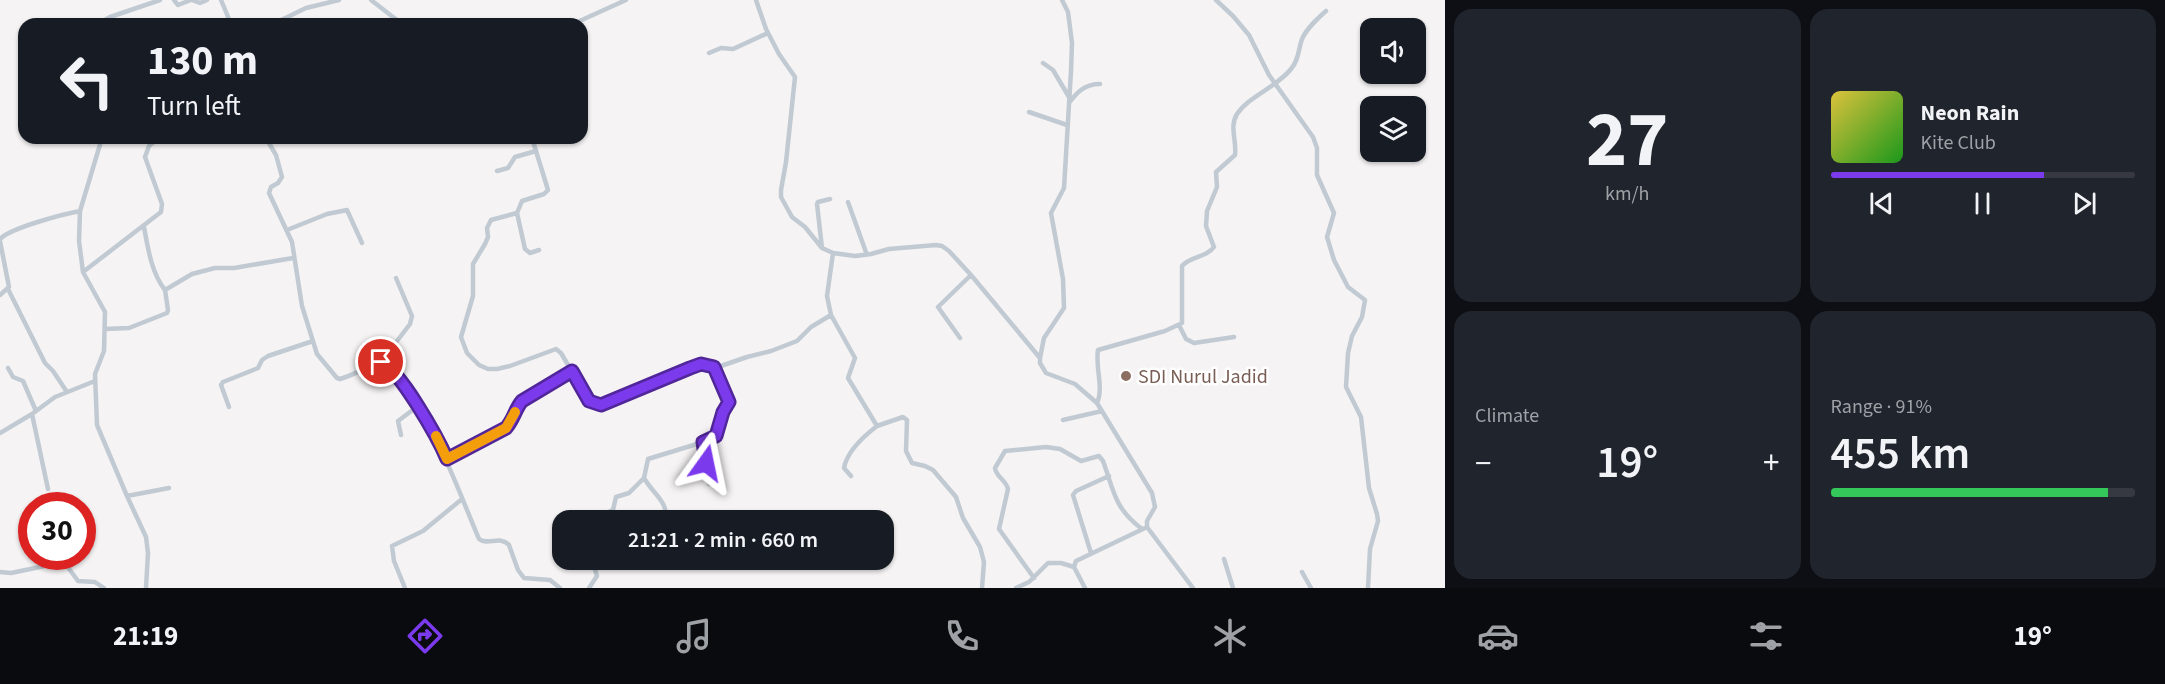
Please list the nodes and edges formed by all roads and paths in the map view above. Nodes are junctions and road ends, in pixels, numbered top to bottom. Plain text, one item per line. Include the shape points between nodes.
1 (160, 0) edge
2 (174, 0) edge
3 (191, 0) edge
4 (207, 0) edge
5 (221, 0) edge
6 (339, 0) edge
7 (371, 0) edge
8 (626, 0) edge
9 (756, 0) edge
10 (1062, 0) edge
11 (1216, 0) edge
12 (1326, 11) dead end
13 (108, 18) edge
14 (228, 18) edge
15 (289, 18) edge
16 (394, 18) edge
17 (586, 18) edge
18 (768, 33) junction
19 (709, 53) dead end
20 (1043, 63) dead end
21 (1100, 84) dead end
22 (1275, 84) junction
23 (1069, 100) junction
24 (1029, 112) dead end
25 (1067, 125) junction
26 (100, 144) edge
27 (151, 144) edge
28 (270, 144) edge
29 (534, 144) edge
30 (536, 151) junction
31 (497, 171) dead end
32 (830, 199) dead end
33 (848, 202) dead end
34 (80, 211) junction
35 (517, 213) junction
36 (144, 226) junction
37 (287, 230) junction
38 (0, 240) edge
39 (362, 243) dead end
40 (822, 248) junction
41 (539, 250) dead end
42 (833, 253) junction
43 (867, 255) junction
44 (293, 258) junction
45 (83, 272) junction
46 (971, 274) junction
47 (396, 278) dead end
48 (8, 289) junction
49 (165, 290) junction
50 (0, 295) edge
51 (831, 315) junction
52 (1179, 325) junction
53 (105, 329) junction
54 (1234, 337) dead end
55 (960, 338) dead end
56 (313, 341) junction
57 (1040, 358) junction
58 (381, 362) junction
59 (8, 368) dead end
60 (715, 368) junction
61 (572, 371) junction
62 (95, 381) junction
63 (67, 392) junction
64 (1097, 403) junction
65 (418, 406) junction
66 (229, 407) dead end
67 (1102, 411) junction
68 (34, 413) junction
69 (1063, 420) dead end
70 (877, 426) junction
71 (0, 433) edge
72 (401, 435) dead end
73 (703, 442) junction
74 (447, 459) junction
75 (851, 476) dead end
76 (1108, 476) junction
77 (644, 478) junction
78 (709, 484) dead end
79 (169, 488) dead end
80 (48, 489) dead end
81 (127, 496) junction
82 (462, 499) junction
83 (613, 510) edge
84 (666, 510) edge
85 (1145, 528) junction
86 (1091, 553) junction
87 (1224, 559) dead end
88 (1074, 567) junction
89 (595, 570) edge
90 (0, 572) edge
91 (1302, 572) dead end
92 (1034, 578) junction
93 (104, 588) edge
94 (146, 588) edge
95 (405, 588) edge
96 (560, 588) edge
97 (589, 588) edge
98 (982, 588) edge
99 (1016, 588) edge
100 (1085, 588) edge
101 (1193, 588) edge
102 (1233, 588) edge
103 (1311, 588) edge
104 (1368, 588) edge

1 - 13 street
2 - 3 street via 178,5
3 - 4 street
5 - 14 street
6 - 15 street via 306,8
7 - 16 street
8 - 17 street
9 - 18 street
10 - 23 street via 1068,12 1072,43
11 - 22 street via 1249,35
12 - 22 street via 1303,38 1291,70
18 - 19 street via 733,49
18 - 40 street via 793,72 796,84 781,198 792,217 805,226
20 - 23 street via 1053,70
21 - 23 street via 1088,85
22 - 52 street via 1237,115 1232,134 1235,155 1216,172 1216,192 1207,211 1206,226 1214,247 1182,266 1183,316
22 - 104 street via 1316,142 1317,175 1334,213 1327,232 1329,244 1345,282 1365,300 1348,353 1346,387 1361,417 1364,456 1378,521 1370,549
23 - 25 street
24 - 25 street
25 - 57 street via 1064,188 1051,213 1064,308 1044,338
26 - 34 street
27 - 36 street via 145,156 162,210
28 - 37 street via 282,177 269,193
29 - 30 street
30 - 31 street via 515,157 508,168
30 - 35 street via 548,190 522,201
32 - 40 street via 817,204
33 - 43 street
34 - 38 street via 13,231
34 - 45 street
35 - 41 street via 525,249 531,253
35 - 61 street via 494,218 489,223 488,237 473,264 473,296 463,325 462,344 478,365 488,369 510,366 556,349
36 - 45 street
36 - 49 street via 157,278
37 - 39 street via 346,210
37 - 44 street
38 - 48 street
40 - 42 street
42 - 43 street
42 - 51 street via 827,292
43 - 46 street via 936,245 949,250
44 - 49 street via 203,271
44 - 56 street
45 - 53 street via 104,306
46 - 55 street via 938,307
46 - 57 street
47 - 58 street via 412,316
48 - 50 street
48 - 63 street via 45,363
49 - 53 street via 167,313 129,328
51 - 60 street via 797,341
51 - 70 street via 855,358 848,378 851,386
52 - 54 street via 1186,339 1194,343
52 - 64 street via 1098,350
53 - 62 street via 104,351
56 - 58 street via 321,360 339,378
56 - 66 street via 268,356 258,368 223,382
57 - 64 street via 1046,373 1075,384
58 - 65 street
59 - 68 street via 14,379 23,381
60 - 61 street via 701,364 601,405 589,401
60 - 73 street via 729,402 716,436
61 - 74 street via 522,401 506,428
62 - 63 street
62 - 81 street via 97,425
63 - 68 street
64 - 67 street
65 - 72 street via 398,421
65 - 74 street
67 - 69 street
67 - 85 street via 1152,493 1155,507
68 - 71 street
68 - 80 street
70 - 75 street via 863,436 845,462 844,468
70 - 98 street via 903,417 907,420 907,457 933,471 956,497 980,547 984,562
73 - 77 street via 648,459
73 - 78 street
74 - 82 street
76 - 85 street via 1115,499 1130,520
76 - 86 street via 1073,495
76 - 92 street via 1099,456 1081,461 1060,449 1046,447 1003,452 995,468 1008,489 999,529
77 - 83 street via 629,493 616,497
77 - 84 street
79 - 81 street
81 - 94 street via 148,542
82 - 95 street via 423,531 392,546
82 - 96 street via 481,542 502,539 509,545 524,578 550,580
85 - 86 street
85 - 101 street
86 - 88 street via 1076,561
87 - 102 street
88 - 92 street via 1048,563
88 - 100 street
89 - 97 street via 597,576
90 - 93 street via 64,562 78,581 95,582
91 - 103 street
92 - 99 street

